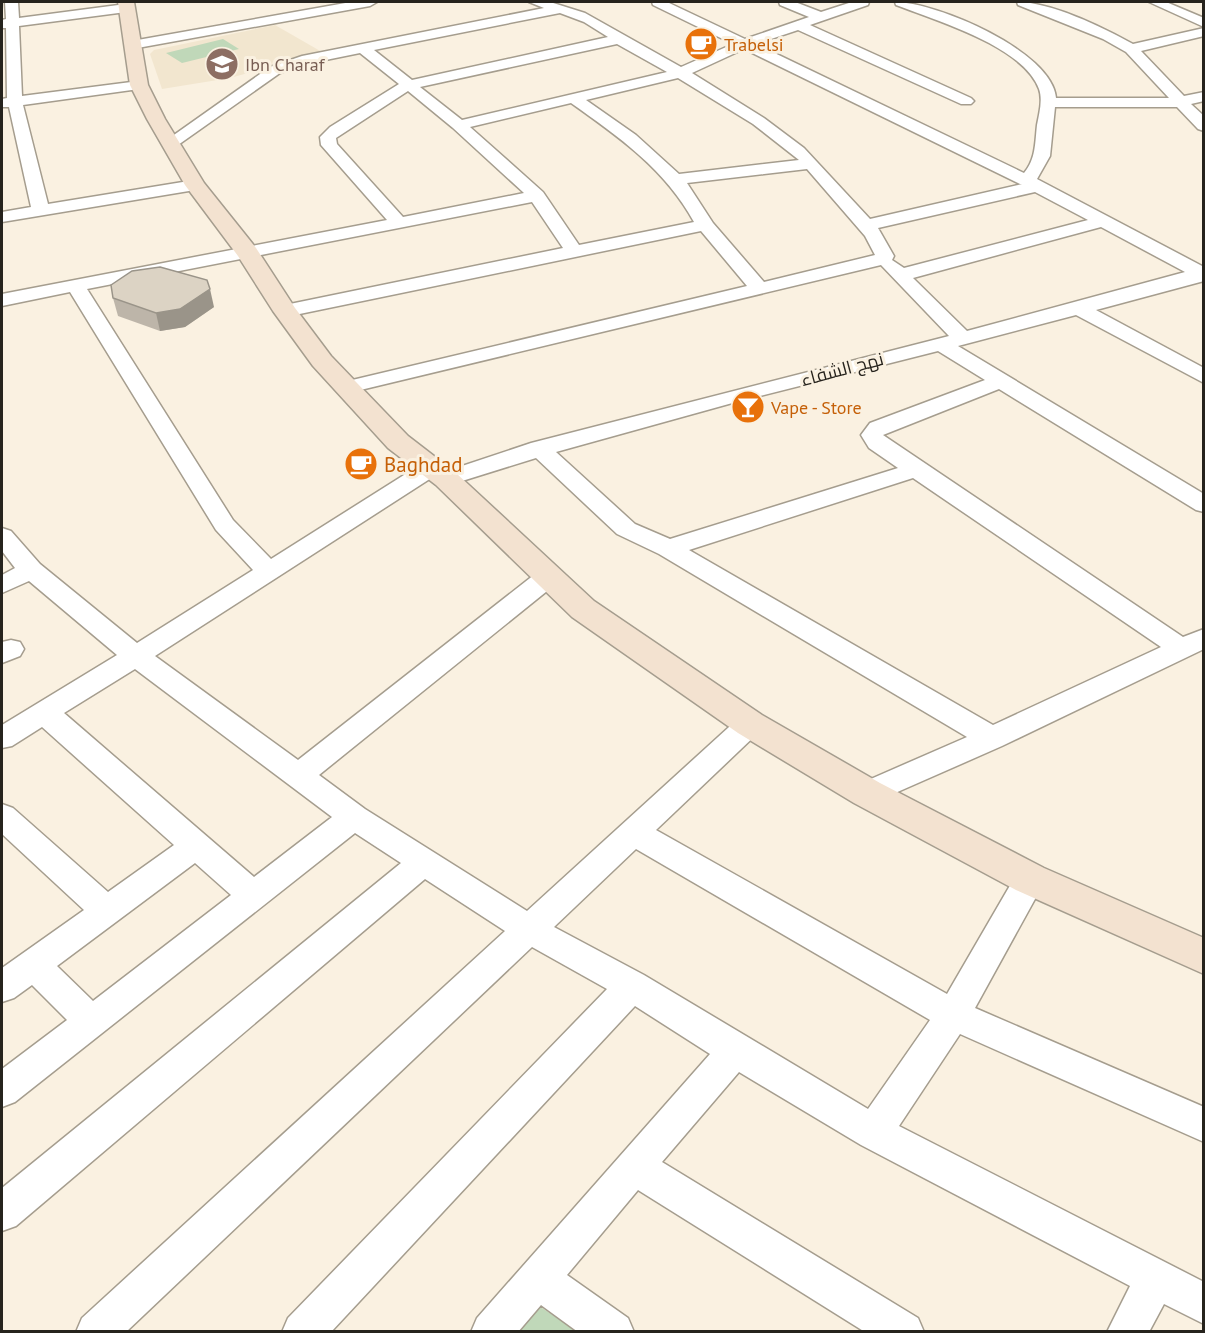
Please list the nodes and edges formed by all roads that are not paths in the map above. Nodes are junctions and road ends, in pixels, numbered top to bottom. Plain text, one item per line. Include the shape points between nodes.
1 (12, 2) edge
2 (373, 2) edge
3 (536, 2) edge
4 (658, 2) edge
5 (785, 2) edge
6 (863, 2) edge
7 (901, 2) edge
8 (1023, 2) edge
9 (1156, 2) edge
10 (126, 5) edge
11 (70, 8) edge
12 (560, 9) junction
13 (819, 16) junction
14 (1203, 23) edge
15 (7, 24) edge
16 (797, 24) junction
17 (1203, 32) edge
18 (619, 39) junction
19 (744, 44) junction
20 (132, 45) junction
21 (363, 48) junction
22 (1131, 49) junction
23 (680, 73) junction
24 (139, 85) junction
25 (408, 85) junction
26 (1203, 96) edge
27 (573, 98) junction
28 (966, 101) dead end
29 (8, 102) edge
30 (1179, 102) junction
31 (1047, 103) junction
32 (459, 125) junction
33 (1203, 126) edge
34 (172, 142) junction
35 (811, 164) junction
36 (675, 179) junction
37 (1031, 183) junction
38 (195, 185) junction
39 (537, 196) junction
40 (41, 211) junction
41 (2, 217) edge
42 (1100, 222) junction
43 (400, 224) junction
44 (705, 225) junction
45 (865, 226) junction
46 (574, 252) junction
47 (248, 254) junction
48 (882, 259) junction
49 (1202, 274) edge
50 (901, 275) junction
51 (75, 285) junction
52 (759, 288) junction
53 (2, 300) edge
54 (1080, 309) junction
55 (285, 311) junction
56 (963, 339) junction
57 (941, 344) junction
58 (1203, 377) edge
59 (1000, 381) junction
60 (348, 387) junction
61 (538, 448) junction
62 (916, 470) junction
63 (439, 473) junction
64 (1203, 505) edge
65 (2, 536) edge
66 (668, 549) junction
67 (31, 570) junction
68 (269, 571) junction
69 (548, 577) junction
70 (2, 585) edge
71 (1192, 643) edge
72 (136, 656) junction
73 (44, 712) junction
74 (750, 724) junction
75 (2, 738) edge
76 (992, 738) junction
77 (299, 775) junction
78 (867, 792) junction
79 (2, 816) edge
80 (354, 817) junction
81 (635, 833) junction
82 (196, 846) junction
83 (424, 862) junction
84 (1030, 879) junction
85 (252, 895) junction
86 (106, 910) junction
87 (530, 930) junction
88 (1199, 951) edge
89 (32, 963) junction
90 (2, 986) edge
91 (632, 986) junction
92 (953, 1015) junction
93 (92, 1022) junction
94 (736, 1050) junction
95 (2, 1090) edge
96 (1203, 1125) edge
97 (874, 1132) junction
98 (635, 1167) junction
99 (2, 1212) edge
100 (538, 1279) junction
101 (1155, 1280) junction
102 (1203, 1304) edge
103 (96, 1332) edge
104 (302, 1332) edge
105 (491, 1332) edge
106 (614, 1332) edge
107 (904, 1332) edge
108 (1127, 1332) edge

1 - 15 street
2 - 20 street via 256,17
3 - 12 street
4 - 19 street
5 - 13 street
6 - 13 street
7 - 31 street via 1019,54 1047,90
8 - 22 street
9 - 14 street
10 - 11 street
10 - 20 street
11 - 15 street
12 - 18 street via 604,27
12 - 21 street
13 - 16 street
15 - 29 street
16 - 19 street
16 - 28 street
17 - 22 street
18 - 23 street
18 - 25 street
19 - 23 street
19 - 37 street
20 - 24 street
21 - 25 street
21 - 34 street via 302,60 275,70
22 - 30 street
23 - 27 street
23 - 35 street via 763,123
24 - 29 street
24 - 34 street
25 - 32 street
25 - 43 street via 328,137 329,145
26 - 30 street
27 - 32 street
27 - 36 street via 648,150
29 - 40 street
30 - 31 street
30 - 33 street
31 - 37 street via 1042,159
32 - 39 street
34 - 38 street
35 - 36 street
35 - 45 street
36 - 44 street
37 - 42 street
37 - 45 street
38 - 40 street
38 - 47 street
39 - 43 street
39 - 46 street
40 - 41 street
42 - 49 street
42 - 50 street
43 - 47 street
44 - 46 street
44 - 52 street
45 - 48 street via 883,248
46 - 55 street
47 - 51 street
47 - 55 street
48 - 50 street
48 - 52 street
49 - 54 street, نهج الشفاء
50 - 56 street
51 - 53 street
51 - 68 street via 224,525
52 - 60 street
54 - 56 street, نهج الشفاء
54 - 58 street
55 - 60 street via 322,361
56 - 57 street, نهج الشفاء
57 - 59 street
57 - 61 street, نهج الشفاء
59 - 62 street via 878,428 872,435 877,443
59 - 64 street
60 - 63 street via 398,442
61 - 63 street, نهج الشفاء
61 - 66 street via 627,529
62 - 66 street
62 - 71 street
63 - 68 street, نهج الشفاء
63 - 69 street
65 - 67 street
66 - 76 street
67 - 70 street
67 - 72 street
68 - 72 street, نهج الشفاء
69 - 74 street via 583,609
69 - 77 street
71 - 76 street
72 - 73 street, نهج الشفاء
72 - 77 street
73 - 75 street, نهج الشفاء
73 - 82 street
74 - 78 street
74 - 81 street
76 - 78 street
77 - 80 street
78 - 84 street
79 - 86 street
80 - 83 street
80 - 85 street
81 - 87 street
81 - 92 street
82 - 85 street
82 - 86 street
83 - 87 street
83 - 99 street
84 - 88 street
84 - 92 street
85 - 93 street
86 - 89 street
87 - 91 street
87 - 103 street
89 - 90 street
89 - 93 street
91 - 94 street
91 - 104 street
92 - 96 street
92 - 97 street
93 - 95 street
94 - 97 street
94 - 98 street
97 - 101 street
98 - 100 street
98 - 107 street
100 - 105 street
100 - 106 street
101 - 102 street
101 - 108 street

